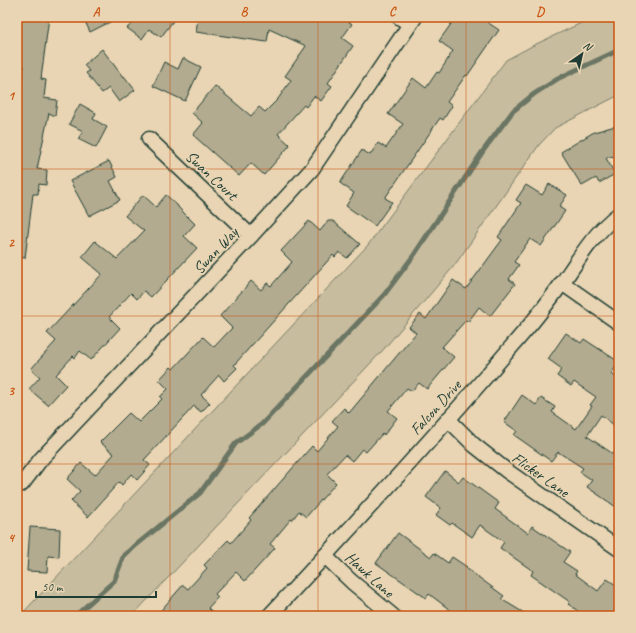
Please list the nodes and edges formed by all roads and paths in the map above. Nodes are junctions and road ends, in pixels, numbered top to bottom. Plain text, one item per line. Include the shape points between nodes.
1 (408, 19) edge
2 (149, 139) dead end
3 (619, 214) edge
4 (251, 236) junction
5 (562, 283) junction
6 (619, 323) edge
7 (448, 419) junction
8 (17, 482) edge
9 (619, 549) edge
10 (325, 556) junction
11 (269, 616) edge
12 (393, 616) edge

1 - 4 street, Swan Way via 312,170
2 - 4 street, Swan Court
3 - 5 street, Falcon Drive via 591,240
4 - 8 street, Swan Way via 41,459 22,484
5 - 6 street
5 - 7 street, Falcon Drive via 526,331
7 - 9 street, Flicker Lane via 474,445 507,471
7 - 10 street, Falcon Drive
10 - 11 street, Falcon Drive
10 - 12 street, Hawk Lane

